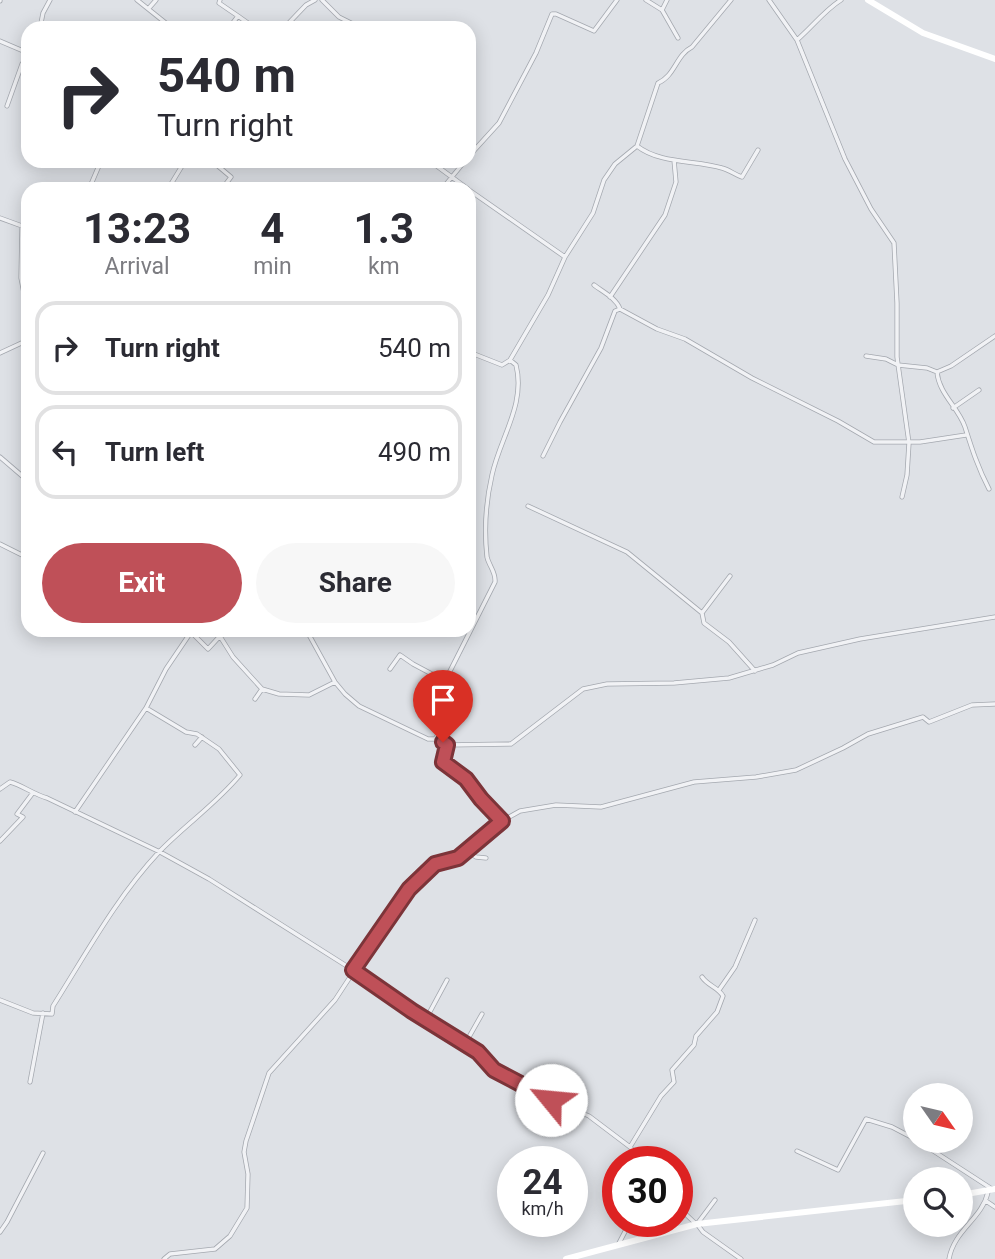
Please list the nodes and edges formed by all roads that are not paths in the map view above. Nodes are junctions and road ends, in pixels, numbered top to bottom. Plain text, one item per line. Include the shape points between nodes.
1 (50, 0) edge
2 (137, 0) edge
3 (156, 0) edge
4 (220, 0) edge
5 (315, 0) edge
6 (322, 0) edge
7 (617, 0) edge
8 (646, 0) edge
9 (667, 0) edge
10 (731, 0) edge
11 (769, 0) edge
12 (841, 0) edge
13 (868, 0) edge
14 (149, 8) junction
15 (662, 10) junction
16 (238, 16) junction
17 (41, 21) edge
18 (164, 21) edge
19 (234, 21) edge
20 (245, 21) edge
21 (291, 21) edge
22 (346, 21) edge
23 (678, 38) dead end
24 (797, 40) junction
25 (0, 41) edge
26 (21, 51) edge
27 (995, 59) edge
28 (21, 67) edge
29 (7, 106) dead end
30 (637, 146) junction
31 (476, 148) edge
32 (758, 150) dead end
33 (674, 160) junction
34 (220, 168) edge
35 (439, 168) edge
36 (458, 168) edge
37 (451, 177) junction
38 (227, 182) edge
39 (447, 182) edge
40 (458, 182) edge
41 (476, 195) edge
42 (0, 218) edge
43 (21, 225) edge
44 (565, 257) junction
45 (594, 285) dead end
46 (610, 297) junction
47 (620, 309) junction
48 (995, 335) edge
49 (21, 343) edge
50 (0, 353) edge
51 (476, 355) edge
52 (866, 356) dead end
53 (510, 360) junction
54 (898, 365) junction
55 (937, 372) junction
56 (979, 390) dead end
57 (953, 408) junction
58 (966, 435) junction
59 (909, 443) junction
60 (0, 457) edge
61 (543, 457) dead end
62 (21, 475) edge
63 (989, 489) dead end
64 (902, 497) dead end
65 (528, 506) dead end
66 (0, 544) edge
67 (21, 554) edge
68 (730, 576) dead end
69 (702, 613) junction
70 (995, 617) edge
71 (476, 620) edge
72 (188, 637) edge
73 (196, 637) edge
74 (219, 637) edge
75 (222, 637) edge
76 (311, 637) edge
77 (467, 637) edge
78 (390, 669) dead end
79 (755, 671) junction
80 (445, 681) junction
81 (335, 682) junction
82 (262, 689) junction
83 (255, 699) dead end
84 (995, 705) edge
85 (146, 708) junction
86 (202, 737) junction
87 (435, 739) junction
88 (195, 745) dead end
89 (447, 745) junction
90 (0, 789) edge
91 (32, 794) junction
92 (75, 813) junction
93 (502, 821) junction
94 (0, 841) edge
95 (467, 850) junction
96 (160, 852) junction
97 (486, 858) dead end
98 (755, 920) dead end
99 (353, 970) junction
100 (702, 977) dead end
101 (447, 980) dead end
102 (719, 990) junction
103 (0, 1000) edge
104 (43, 1013) junction
105 (482, 1014) dead end
106 (426, 1019) junction
107 (465, 1044) junction
108 (30, 1083) dead end
109 (903, 1132) edge
110 (629, 1146) edge
111 (631, 1146) edge
112 (797, 1151) dead end
113 (43, 1153) dead end
114 (936, 1153) edge
115 (993, 1189) edge
116 (973, 1193) edge
117 (715, 1200) dead end
118 (903, 1201) edge
119 (986, 1201) junction
120 (995, 1207) edge
121 (693, 1220) edge
122 (697, 1224) junction
123 (0, 1231) edge
124 (622, 1237) edge
125 (618, 1245) junction
126 (164, 1259) edge
127 (566, 1259) edge
128 (741, 1259) edge
129 (949, 1259) edge

1 - 17 street
2 - 14 street
3 - 14 street
4 - 16 street
5 - 21 street
6 - 22 street
7 - 31 street via 594,31 552,14 499,123
8 - 15 street
9 - 15 street
10 - 30 street via 685,51 667,79 658,83
11 - 24 street
12 - 24 street
13 - 27 street via 923,33
14 - 18 street
15 - 23 street
16 - 19 street
16 - 20 street
24 - 54 street via 845,159 894,243
25 - 26 street
28 - 29 street
30 - 33 street
30 - 44 street via 604,180 593,213
32 - 33 street via 742,177 727,169
33 - 46 street via 676,181 666,215
34 - 38 street via 231,177
35 - 37 street
36 - 37 street
37 - 39 street
37 - 40 street
41 - 44 street
42 - 43 street
44 - 53 street
45 - 46 street
46 - 47 street
47 - 59 street via 685,339 751,379 874,442
47 - 61 street via 615,311 601,348
48 - 55 street
49 - 50 street
51 - 53 street via 502,365
52 - 54 street
53 - 71 street via 520,381 486,506 485,541 495,582
54 - 55 street
54 - 59 street
55 - 57 street via 938,384
56 - 57 street
57 - 58 street
58 - 59 street
58 - 63 street
59 - 64 street
60 - 62 street
65 - 69 street via 626,552
66 - 67 street
68 - 69 street
69 - 79 street via 704,623
70 - 79 street via 860,639 798,653
72 - 85 street
73 - 74 street via 208,649
75 - 82 street via 233,657
76 - 81 street
77 - 80 street
78 - 80 street via 400,655
79 - 89 street via 706,681 583,689 511,744
80 - 87 street via 461,702
81 - 82 street via 309,695
81 - 87 street via 359,706
82 - 83 street
84 - 93 street via 972,705 929,722 923,717 900,723 796,770 694,782 601,807 546,806 520,811
85 - 86 street
85 - 92 street
86 - 88 street
86 - 96 street via 219,749 240,775
87 - 89 street
89 - 93 street via 443,762 466,779
90 - 91 street via 10,782
91 - 92 street
91 - 94 street via 18,814 23,817
92 - 96 street
93 - 95 street
95 - 97 street
95 - 99 street via 458,858 435,864 409,889
96 - 99 street
96 - 104 street via 105,922 52,1014
98 - 102 street via 735,967
99 - 106 street
99 - 126 street via 335,1000 269,1073 246,1141 249,1199 235,1229 215,1249 170,1254
100 - 102 street
101 - 106 street
102 - 111 street via 723,996 717,1012 672,1070 674,1082
103 - 104 street
104 - 108 street
105 - 107 street
106 - 107 street
107 - 110 street via 494,1070 589,1116
109 - 112 street via 866,1119 838,1170
113 - 123 street
114 - 115 street
115 - 116 street
115 - 119 street
117 - 122 street
118 - 122 street
119 - 120 street
119 - 129 street via 961,1230
121 - 122 street
122 - 125 street
122 - 128 street
124 - 125 street
125 - 127 street

